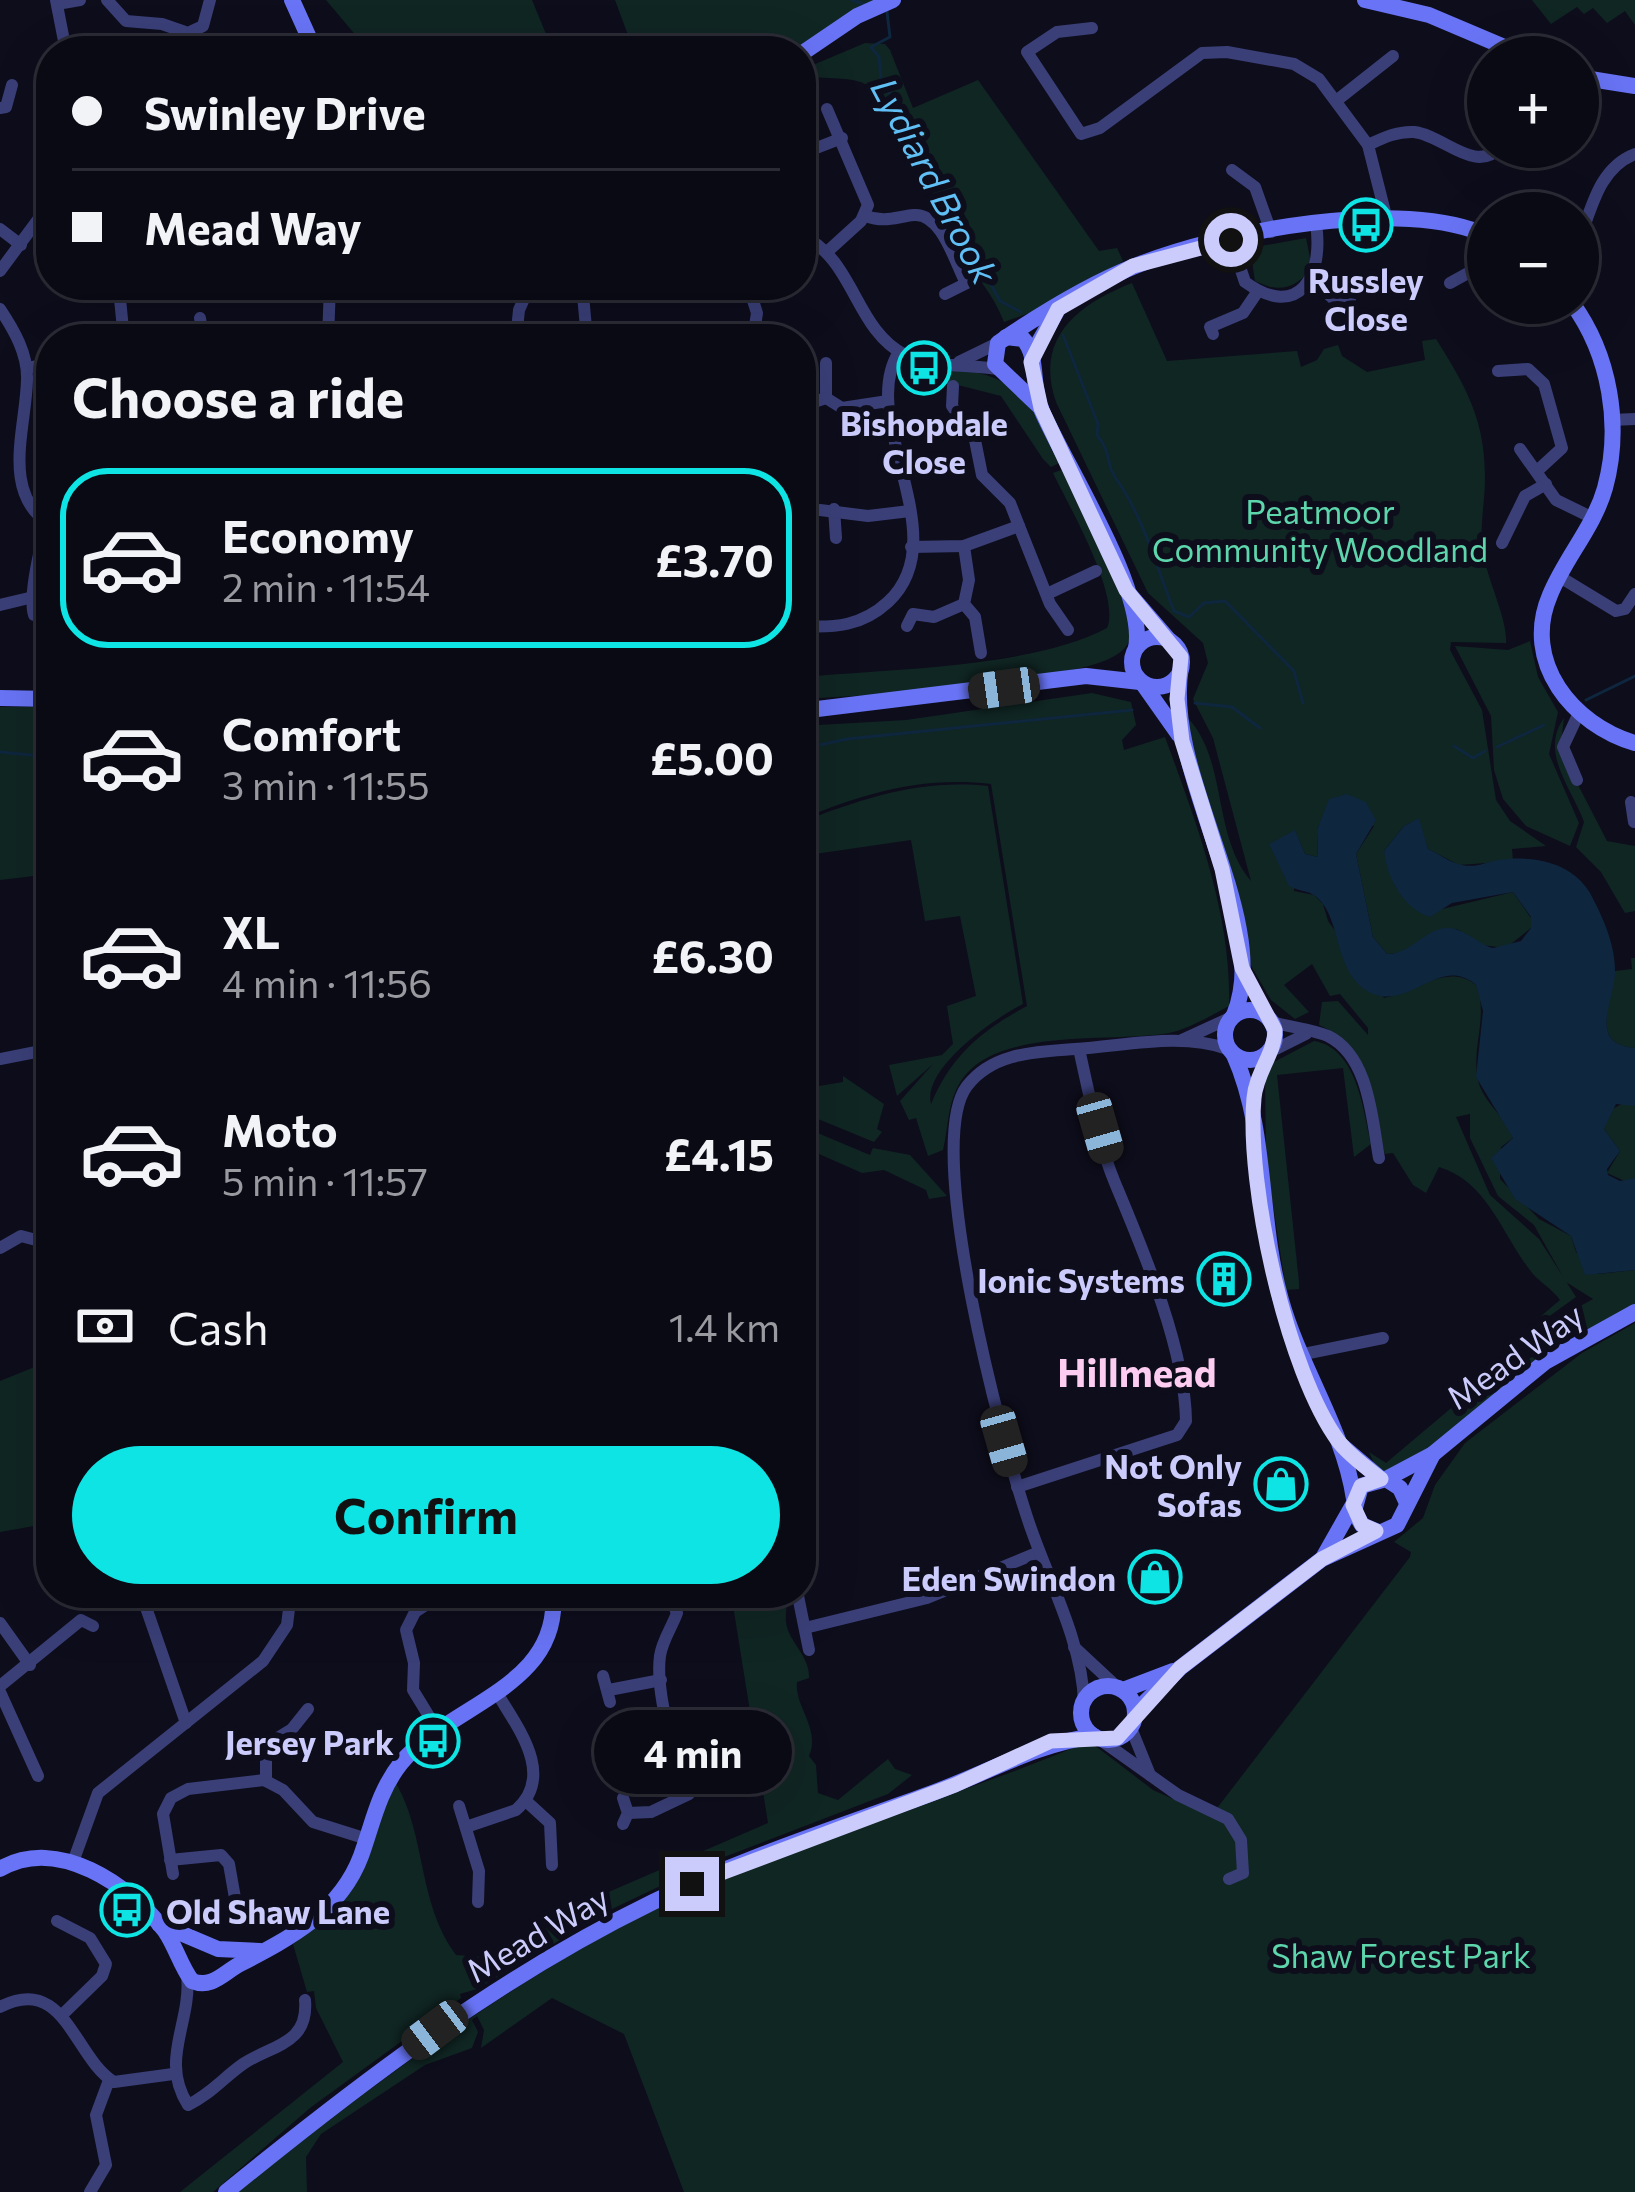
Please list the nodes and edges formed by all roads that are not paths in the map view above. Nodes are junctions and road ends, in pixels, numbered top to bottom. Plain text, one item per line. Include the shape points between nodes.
1 (80, 0) edge
2 (107, 0) edge
3 (210, 0) edge
4 (292, 0) edge
5 (893, 0) edge
6 (1364, 0) edge
7 (56, 2) edge
8 (1093, 28) dead end
9 (63, 36) edge
10 (308, 36) edge
11 (1477, 36) edge
12 (816, 44) edge
13 (1393, 56) dead end
14 (1599, 80) edge
15 (12, 85) dead end
16 (1635, 86) edge
17 (1336, 101) junction
18 (827, 109) dead end
19 (4, 111) edge
20 (842, 139) junction
21 (1368, 145) junction
22 (816, 149) edge
23 (1467, 154) edge
24 (1635, 154) edge
25 (1232, 170) dead end
26 (1598, 192) edge
27 (866, 216) junction
28 (1386, 216) junction
29 (36, 224) edge
30 (1316, 224) junction
31 (1467, 228) edge
32 (0, 229) edge
33 (1271, 232) junction
34 (1231, 240) junction
35 (816, 244) edge
36 (21, 245) junction
37 (828, 251) junction
38 (0, 271) edge
39 (1467, 274) edge
40 (1313, 280) junction
41 (1450, 284) dead end
42 (1258, 291) junction
43 (945, 294) dead end
44 (583, 300) edge
45 (1339, 306) dead end
46 (0, 309) edge
47 (1058, 309) junction
48 (200, 317) dead end
49 (584, 322) joint
50 (201, 324) edge
51 (568, 324) dead end
52 (1583, 324) edge
53 (1208, 326) dead end
54 (1002, 340) junction
55 (899, 352) junction
56 (1032, 358) junction
57 (958, 362) junction
58 (826, 363) dead end
59 (36, 366) edge
60 (27, 368) junction
61 (1000, 370) junction
62 (1498, 371) dead end
63 (953, 386) dead end
64 (888, 401) junction
65 (1041, 408) junction
66 (1635, 419) edge
67 (1611, 421) junction
68 (6, 434) edge
69 (1520, 449) dead end
70 (1537, 471) junction
71 (1546, 484) junction
72 (910, 511) junction
73 (36, 512) edge
74 (1592, 518) junction
75 (1019, 526) junction
76 (836, 538) dead end
77 (1502, 543) dead end
78 (964, 546) junction
79 (911, 547) junction
80 (1096, 571) dead end
81 (36, 572) edge
82 (1560, 577) junction
83 (1126, 590) junction
84 (1047, 594) junction
85 (1635, 594) edge
86 (29, 598) junction
87 (964, 604) junction
88 (0, 605) edge
89 (34, 615) dead end
90 (913, 615) dead end
91 (816, 626) edge
92 (1068, 630) dead end
93 (1173, 643) junction
94 (1135, 651) junction
95 (981, 652) dead end
96 (1181, 667) junction
97 (1086, 676) junction
98 (1142, 683) junction
99 (0, 698) edge
100 (36, 699) edge
101 (816, 709) edge
102 (1578, 715) junction
103 (1182, 741) junction
104 (1635, 742) edge
105 (1576, 780) dead end
106 (1242, 968) junction
107 (1233, 1016) junction
108 (1269, 1019) junction
109 (1307, 1033) junction
110 (1181, 1040) junction
111 (1079, 1049) junction
112 (36, 1052) edge
113 (1231, 1052) junction
114 (1266, 1054) junction
115 (0, 1059) edge
116 (1253, 1103) junction
117 (1378, 1158) dead end
118 (36, 1240) edge
119 (0, 1248) edge
120 (1635, 1312) edge
121 (1382, 1338) dead end
122 (1299, 1355) junction
123 (1341, 1444) junction
124 (1432, 1454) junction
125 (1383, 1479) junction
126 (1017, 1486) junction
127 (1354, 1502) junction
128 (1407, 1503) junction
129 (1376, 1531) junction
130 (1039, 1552) junction
131 (1322, 1559) junction
132 (146, 1608) edge
133 (289, 1608) edge
134 (421, 1608) edge
135 (552, 1608) edge
136 (675, 1608) edge
137 (801, 1608) edge
138 (84, 1618) dead end
139 (0, 1622) edge
140 (805, 1628) junction
141 (1073, 1647) junction
142 (809, 1650) dead end
143 (30, 1666) junction
144 (1180, 1668) junction
145 (661, 1680) junction
146 (1120, 1688) junction
147 (0, 1689) edge
148 (607, 1690) dead end
149 (497, 1693) junction
150 (1083, 1705) junction
151 (307, 1719) dead end
152 (1133, 1720) junction
153 (186, 1724) junction
154 (438, 1731) junction
155 (1096, 1737) junction
156 (1051, 1741) junction
157 (31, 1773) dead end
158 (1150, 1775) junction
159 (266, 1781) junction
160 (623, 1798) dead end
161 (526, 1801) junction
162 (459, 1806) dead end
163 (469, 1826) junction
164 (367, 1839) junction
165 (73, 1862) junction
166 (552, 1865) dead end
167 (0, 1869) edge
168 (250, 1878) dead end
169 (1228, 1879) dead end
170 (232, 1882) junction
171 (484, 1894) dead end
172 (236, 1898) dead end
173 (74, 1911) dead end
174 (158, 1923) junction
175 (212, 1946) junction
176 (267, 1951) junction
177 (185, 1970) junction
178 (218, 1978) junction
179 (305, 2000) dead end
180 (0, 2007) edge
181 (187, 2010) junction
182 (62, 2015) junction
183 (173, 2074) junction
184 (109, 2080) junction
185 (90, 2192) edge
186 (226, 2192) edge

1 - 7 street
2 - 3 street via 126,21 188,34 202,26
4 - 10 main road
5 - 12 main road
6 - 11 main road
7 - 9 street
8 - 17 street via 1023,47 1081,134 1214,51 1301,67
13 - 17 street via 1375,62
14 - 16 main road
15 - 19 street
17 - 21 street
18 - 20 street
20 - 22 street
20 - 27 street via 868,198
21 - 23 street via 1410,132
21 - 28 street
24 - 26 street
25 - 33 street via 1255,187
27 - 37 street
27 - 43 street via 932,220 971,281
28 - 30 main road
28 - 31 main road
29 - 36 street
30 - 33 main road
30 - 40 street
32 - 36 street
33 - 34 main road
34 - 42 street via 1240,277
34 - 47 main road via 1133,266
35 - 37 street
36 - 38 street
37 - 55 street via 878,334
39 - 41 street
40 - 42 street via 1291,294
40 - 45 street
42 - 53 street via 1243,314
44 - 49 street
46 - 60 street
47 - 54 main road
47 - 56 main road
48 - 50 street
49 - 51 street
52 - 67 main road via 1602,361
54 - 56 main road via 1023,339
54 - 57 street
54 - 61 main road via 993,358
55 - 57 street
55 - 64 street via 887,377
56 - 61 main road via 1019,374
56 - 65 main road
57 - 61 street
58 - 64 street via 822,399 842,408
59 - 60 street
60 - 68 street via 26,396
61 - 65 main road
62 - 70 street via 1528,369 1546,389 1562,448
63 - 75 street via 952,418 972,434 982,475 1010,503
64 - 72 street
65 - 83 main road
66 - 67 street
67 - 74 main road via 1606,481
68 - 73 street via 20,498
69 - 70 street
70 - 71 street
71 - 74 street via 1560,503
71 - 77 street via 1523,499
72 - 76 street via 827,510
72 - 79 street
74 - 82 main road
75 - 78 street
75 - 84 street
78 - 79 street
78 - 87 street
79 - 91 street via 901,584 876,613 845,626
80 - 84 street
81 - 86 street
82 - 85 street via 1616,611
82 - 102 main road via 1546,608 1544,644 1552,676
83 - 93 main road
83 - 94 main road
84 - 92 street
86 - 88 street
86 - 89 street
87 - 90 street via 934,617
87 - 95 street via 975,616
93 - 94 main road via 1154,638
93 - 96 main road
94 - 97 main road
94 - 98 main road via 1132,668
96 - 98 main road via 1165,686
96 - 103 main road
97 - 98 main road
97 - 101 main road
98 - 103 main road
99 - 100 main road
102 - 104 main road
102 - 105 street via 1563,747
103 - 106 main road
106 - 107 main road
106 - 108 main road
107 - 108 main road via 1251,1010
107 - 110 street
107 - 113 main road via 1225,1031
108 - 109 street
108 - 114 main road via 1275,1041
109 - 114 street
109 - 117 street via 1330,1037 1351,1057 1365,1086
110 - 111 street
110 - 113 street
111 - 126 street via 988,1066 967,1086 953,1119 974,1310
111 - 126 street via 1168,1331 1186,1421 1178,1435
112 - 115 street
113 - 114 main road via 1247,1060
113 - 116 main road
114 - 116 main road
116 - 122 main road via 1272,1262
118 - 119 street via 21,1236
120 - 124 main road, Mead Way via 1545,1362
121 - 122 street
122 - 123 main road
123 - 125 main road
123 - 127 main road
124 - 125 main road, Mead Way
124 - 128 main road, Mead Way
125 - 127 main road via 1361,1486
125 - 128 main road
126 - 130 street
127 - 129 main road via 1362,1525
127 - 131 main road
128 - 129 main road via 1397,1525
129 - 131 main road
130 - 140 street via 927,1598
130 - 141 street
131 - 144 main road
132 - 153 street
133 - 153 street via 273,1650
134 - 154 street via 406,1630 412,1688
135 - 149 main road via 542,1646
136 - 145 street
137 - 140 street
138 - 143 street
139 - 143 street
140 - 142 street
141 - 146 street
141 - 150 street
143 - 147 street
144 - 146 main road
144 - 152 main road
145 - 148 street
145 - 160 street via 675,1757 696,1791 626,1818
146 - 150 main road via 1101,1686
146 - 152 main road
147 - 157 street
149 - 154 main road
149 - 161 street via 533,1757
150 - 155 main road via 1084,1724
150 - 156 main road, Mead Way
151 - 159 street via 266,1745
152 - 155 main road via 1117,1738
152 - 158 street
153 - 165 street via 98,1793
154 - 164 main road via 388,1781
155 - 156 main road, Mead Way
155 - 158 street
156 - 186 main road, Mead Way via 730,1867 568,1947 435,2030
158 - 169 street via 1234,1826 1244,1869
159 - 164 street via 313,1822
159 - 170 street via 175,1794 164,1814 171,1867 221,1855
161 - 163 street via 503,1818
161 - 166 street via 550,1823
162 - 163 street
163 - 171 street
164 - 176 main road via 334,1901
165 - 167 main road via 34,1858
165 - 174 main road
168 - 170 street
170 - 172 street
173 - 182 street via 62,1923 94,1942 106,1967
174 - 175 main road
174 - 177 main road
175 - 176 main road
175 - 177 main road via 188,1951
175 - 178 main road
176 - 178 main road
177 - 178 main road via 197,1984
177 - 181 street
178 - 181 street
179 - 183 street via 312,2020 191,2109
180 - 182 street via 28,1999
181 - 183 street
182 - 184 street
183 - 184 street
184 - 185 street via 96,2115 106,2164

